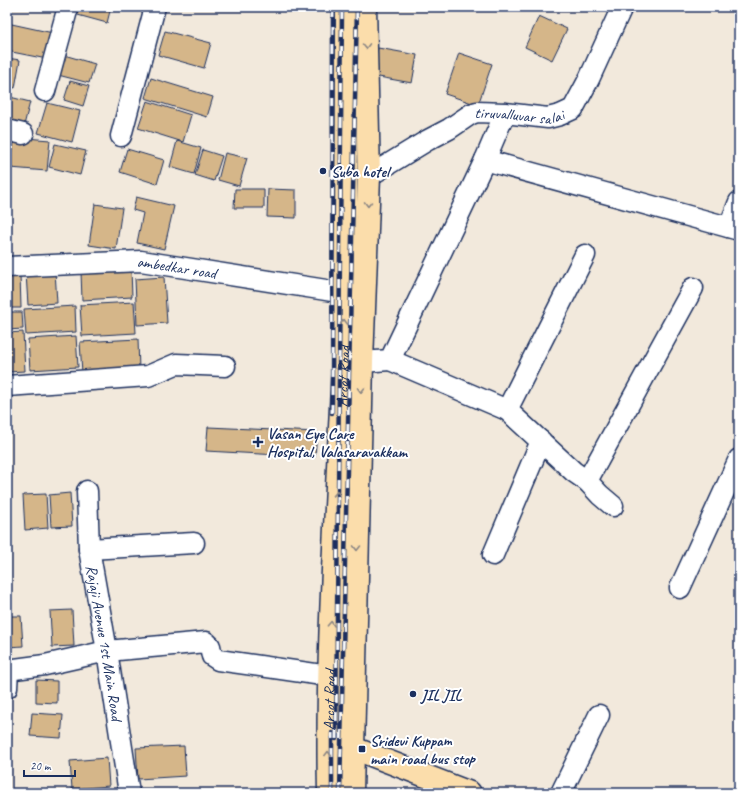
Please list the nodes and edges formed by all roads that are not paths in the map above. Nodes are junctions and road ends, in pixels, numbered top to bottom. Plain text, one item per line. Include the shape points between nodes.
1 (68, 7) edge
2 (156, 7) edge
3 (347, 7) edge
4 (365, 7) edge
5 (622, 7) edge
6 (46, 91) dead end
7 (506, 113) junction
8 (121, 136) dead end
9 (485, 160) junction
10 (369, 176) junction
11 (739, 202) edge
12 (734, 228) edge
13 (585, 255) dead end
14 (7, 267) edge
15 (693, 288) dead end
16 (345, 293) junction
17 (390, 360) junction
18 (352, 363) junction
19 (225, 366) dead end
20 (7, 386) edge
21 (507, 410) junction
22 (541, 440) junction
23 (739, 459) edge
24 (587, 481) junction
25 (87, 491) dead end
26 (613, 506) dead end
27 (194, 543) dead end
28 (88, 549) junction
29 (494, 555) dead end
30 (680, 588) dead end
31 (356, 598) junction
32 (332, 599) junction
33 (107, 651) junction
34 (7, 676) edge
35 (329, 676) junction
36 (599, 715) dead end
37 (353, 748) junction
38 (129, 793) edge
39 (329, 793) edge
40 (352, 793) edge
41 (470, 793) edge
42 (561, 793) edge

1 - 6 street
2 - 8 street
3 - 16 main road, Arcot Road
4 -> 10 main road, Arcot Road
5 - 7 street, tiruvalluvar salai via 573,109 548,118
7 - 9 street
7 - 10 street, tiruvalluvar salai via 471,114
9 - 12 street
9 - 17 street
10 -> 18 main road, Arcot Road
11 - 12 street
13 - 21 street
14 - 16 street, ambedkar road via 141,261
15 - 24 street
18 -> 16 main road, Arcot Road
17 - 18 street
17 - 21 street
18 -> 31 main road, Arcot Road
32 -> 18 main road, Arcot Road
19 - 20 street via 176,364 148,376
21 - 22 street
22 - 24 street
22 - 29 street
23 - 30 street
24 - 26 street
25 - 28 street, Rajaji Avenue 1st Main Road
27 - 28 street
28 - 33 street, Rajaji Avenue 1st Main Road
31 - 32 main road
31 - 37 main road, Arcot Road
35 -> 32 main road, Arcot Road
33 - 34 street
33 - 35 street via 206,642 210,646 212,656 218,660
33 - 38 street, Rajaji Avenue 1st Main Road
39 -> 35 main road, Arcot Road
36 - 42 street
37 - 40 main road, Arcot Road
37 - 41 main road

